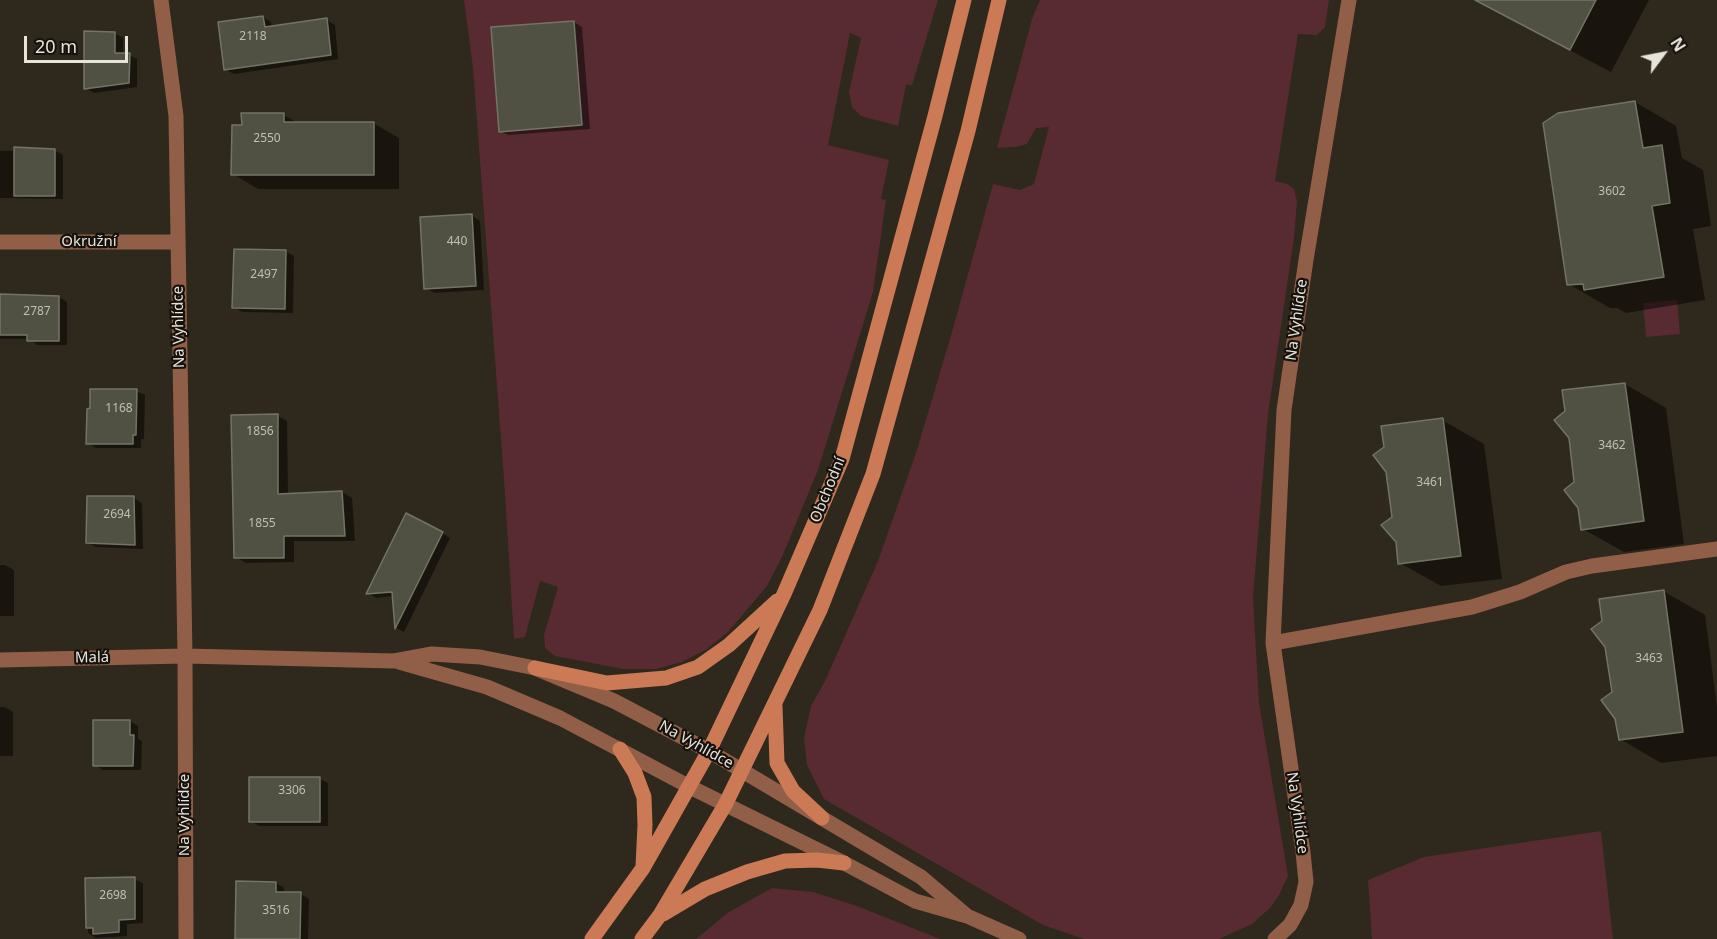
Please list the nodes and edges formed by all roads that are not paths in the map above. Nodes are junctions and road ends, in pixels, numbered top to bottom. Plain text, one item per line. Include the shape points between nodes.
1 (161, 0) edge
2 (964, 0) edge
3 (999, 0) edge
4 (1349, 0) edge
5 (0, 242) edge
6 (177, 242) junction
7 (1717, 549) edge
8 (784, 594) junction
9 (1273, 643) junction
10 (185, 656) junction
11 (0, 660) edge
12 (394, 661) junction
13 (535, 668) junction
14 (775, 703) junction
15 (620, 749) junction
16 (709, 751) junction
17 (742, 771) junction
18 (690, 787) junction
19 (726, 805) junction
20 (822, 818) junction
21 (844, 863) junction
22 (643, 868) junction
23 (660, 915) junction
24 (968, 916) junction
25 (186, 939) edge
26 (592, 939) edge
27 (642, 939) edge
28 (1019, 939) edge
29 (1275, 939) edge

1 - 6 street, Na Vyhlídce via 176,116
2 - 8 main road, Obchodní via 842,459
3 - 14 main road via 968,131 873,474 820,610
4 - 9 street, Na Vyhlídce via 1284,410
5 - 6 street, Okružní
6 - 10 street, Na Vyhlídce
7 - 9 street via 1592,566 1472,607
8 - 13 main road via 729,645 698,667 666,678 607,683
8 - 16 main road, Obchodní
9 - 29 street, Na Vyhlídce via 1306,882 1301,905 1290,925
10 - 11 street, Malá
10 - 12 street, Na Vyhlídce
10 - 25 street, Na Vyhlídce
12 - 13 street, Na Vyhlídce via 432,654 480,657
12 - 15 street, Na Vyhlídce via 487,687
13 - 16 street, Na Vyhlídce via 614,700
14 - 17 main road
14 - 20 main road via 777,763 793,791
15 - 18 street, Na Vyhlídce
15 - 22 main road via 644,796
16 - 17 street, Na Vyhlídce
16 - 18 main road, Obchodní
17 - 19 main road
17 - 20 street, Na Vyhlídce
18 - 19 street, Na Vyhlídce
18 - 22 main road, Obchodní
19 - 21 street, Na Vyhlídce
19 - 23 main road
20 - 24 street, Na Vyhlídce via 921,877
21 - 23 main road via 785,861 705,889
21 - 24 street, Na Vyhlídce via 915,901
22 - 26 main road, Obchodní
23 - 27 main road
24 - 28 street, Na Vyhlídce

